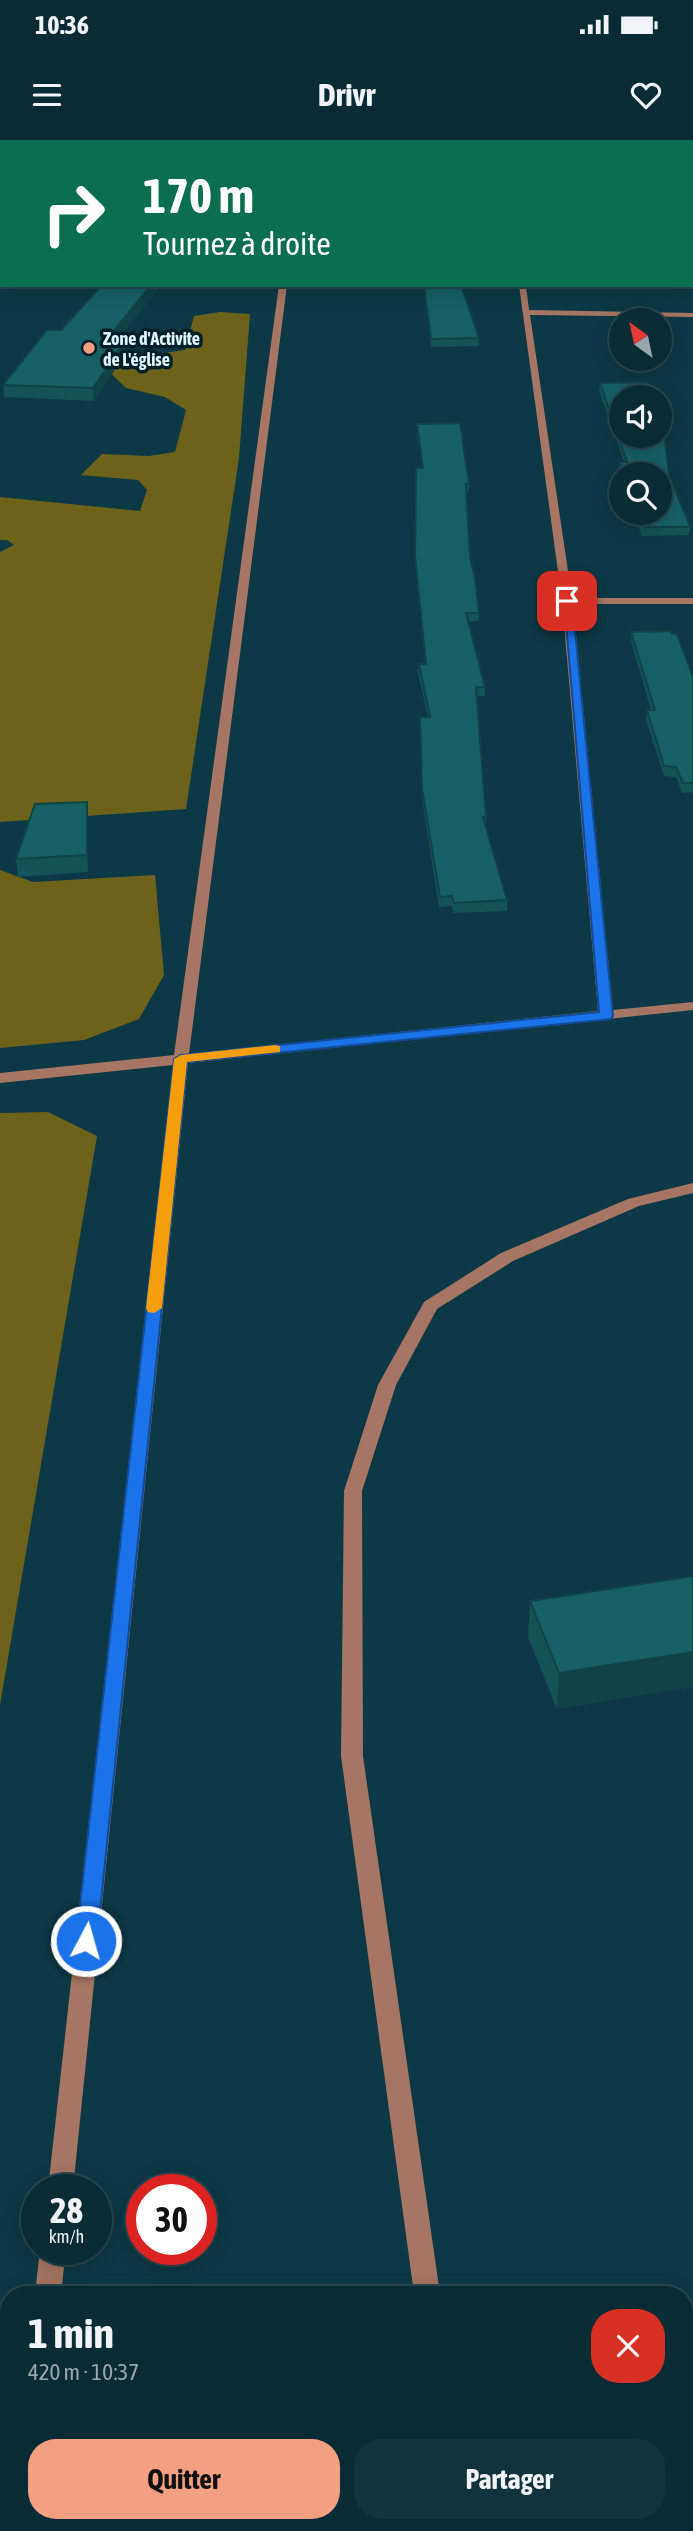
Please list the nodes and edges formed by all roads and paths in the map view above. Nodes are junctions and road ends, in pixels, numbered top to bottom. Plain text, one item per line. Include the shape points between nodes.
1 (283, 287) edge
2 (522, 287) edge
3 (525, 312) junction
4 (693, 315) edge
5 (567, 601) junction
6 (693, 601) edge
7 (693, 1006) edge
8 (606, 1016) junction
9 (181, 1059) junction
10 (0, 1078) edge
11 (693, 1188) edge
12 (62, 2174) edge
13 (51, 2265) edge
14 (49, 2286) edge
15 (426, 2286) edge

1 - 9 street
2 - 3 street
3 - 4 street
3 - 5 street
5 - 6 street
5 - 8 street
7 - 8 street
8 - 9 street
9 - 10 street
9 - 12 street
11 - 15 street via 634,1202 507,1257 430,1306 387,1385 352,1491 352,1756
13 - 14 street

